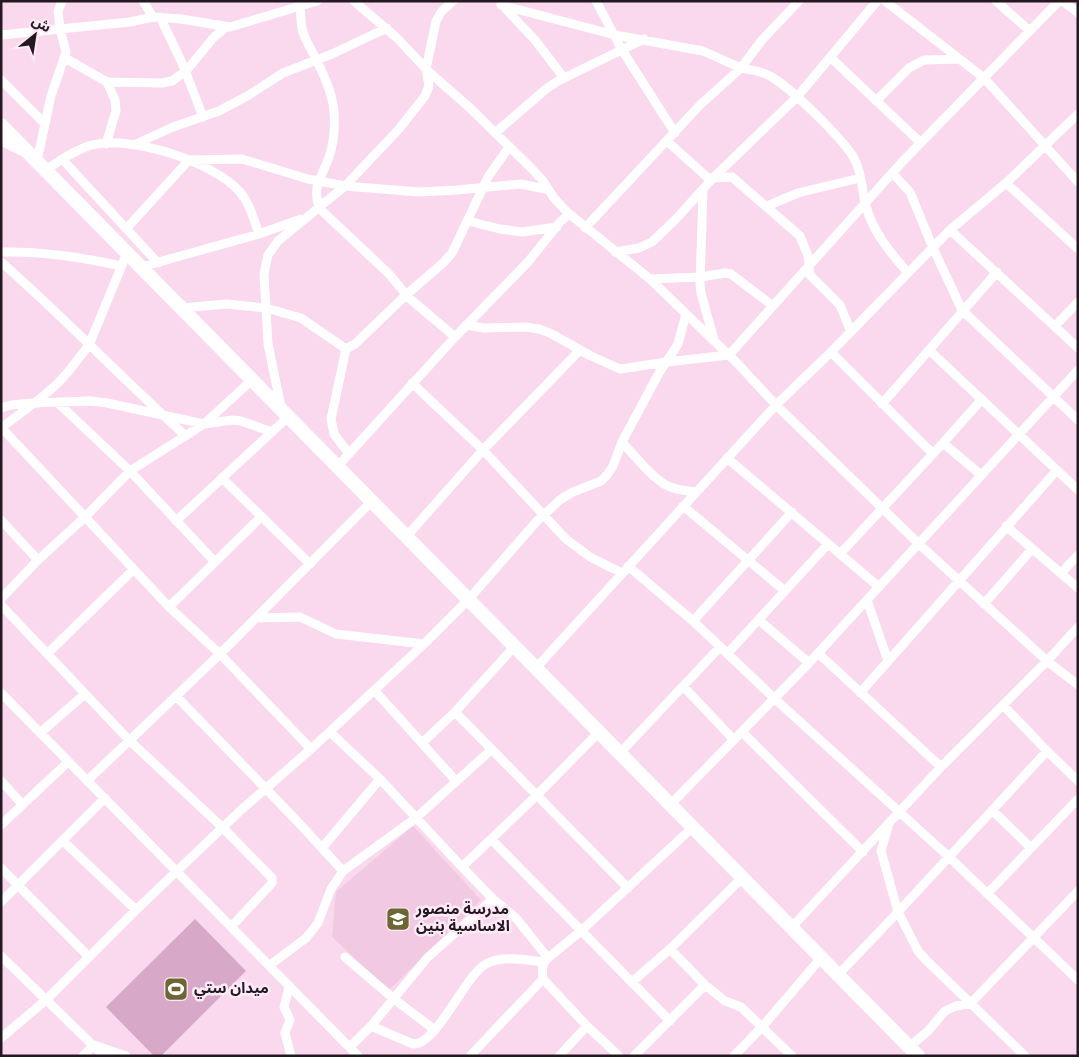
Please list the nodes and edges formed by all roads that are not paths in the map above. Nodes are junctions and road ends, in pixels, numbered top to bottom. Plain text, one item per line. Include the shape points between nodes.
1 (62, 1) edge
2 (144, 1) edge
3 (317, 1) edge
4 (354, 1) edge
5 (453, 1) edge
6 (596, 1) edge
7 (800, 1) edge
8 (996, 1) edge
9 (1059, 1) edge
10 (1063, 1) edge
11 (885, 2) edge
12 (300, 3) edge
13 (500, 3) edge
14 (1078, 14) edge
15 (157, 17) junction
16 (226, 27) junction
17 (387, 28) junction
18 (60, 29) junction
19 (1030, 31) junction
20 (1, 35) edge
21 (615, 35) junction
22 (644, 39) junction
23 (622, 50) junction
24 (65, 58) junction
25 (830, 58) junction
26 (958, 59) junction
27 (317, 61) junction
28 (741, 68) junction
29 (426, 69) junction
30 (186, 71) junction
31 (564, 78) junction
32 (984, 78) junction
33 (1, 80) edge
34 (107, 82) junction
35 (797, 97) junction
36 (876, 101) junction
37 (1077, 116) edge
38 (203, 117) junction
39 (44, 123) junction
40 (1, 125) edge
41 (495, 133) junction
42 (674, 134) junction
43 (1, 141) edge
44 (667, 141) junction
45 (921, 143) junction
46 (106, 144) junction
47 (136, 144) junction
48 (509, 147) junction
49 (1045, 147) junction
50 (63, 160) junction
51 (189, 160) junction
52 (38, 163) junction
53 (893, 174) junction
54 (860, 178) junction
55 (712, 179) junction
56 (318, 181) junction
57 (1006, 182) junction
58 (1078, 182) edge
59 (344, 186) junction
60 (483, 187) junction
61 (549, 190) junction
62 (703, 190) junction
63 (865, 204) junction
64 (767, 206) junction
65 (319, 208) junction
66 (569, 214) junction
67 (309, 217) junction
68 (468, 221) junction
69 (557, 226) junction
70 (585, 228) junction
71 (126, 229) junction
72 (950, 230) junction
73 (259, 234) junction
74 (933, 248) junction
75 (1078, 249) edge
76 (1, 252) edge
77 (615, 252) junction
78 (127, 253) junction
79 (1, 262) edge
80 (158, 263) junction
81 (808, 265) junction
82 (121, 266) junction
83 (141, 267) junction
84 (996, 272) junction
85 (908, 273) junction
86 (700, 277) junction
87 (650, 279) junction
88 (406, 295) junction
89 (1078, 302) edge
90 (773, 306) junction
91 (181, 308) junction
92 (266, 308) junction
93 (962, 310) junction
94 (686, 314) junction
95 (466, 325) junction
96 (1055, 326) junction
97 (851, 332) junction
98 (455, 337) junction
99 (715, 341) junction
100 (89, 345) junction
101 (1078, 348) edge
102 (346, 350) junction
103 (580, 350) junction
104 (928, 350) junction
105 (831, 352) junction
106 (729, 355) junction
107 (667, 362) junction
108 (1078, 370) edge
109 (252, 380) junction
110 (412, 383) junction
111 (1053, 398) junction
112 (982, 400) junction
113 (57, 402) junction
114 (33, 403) junction
115 (882, 404) junction
116 (776, 405) junction
117 (1, 408) edge
118 (285, 413) junction
119 (162, 414) junction
120 (1078, 420) edge
121 (204, 424) junction
122 (1, 428) edge
123 (272, 432) junction
124 (1019, 434) junction
125 (186, 436) junction
126 (622, 442) junction
127 (943, 443) junction
128 (483, 450) junction
129 (349, 454) junction
130 (933, 454) junction
131 (727, 458) junction
132 (337, 467) junction
133 (1057, 470) junction
134 (130, 471) junction
135 (981, 475) junction
136 (222, 478) junction
137 (1078, 490) edge
138 (696, 492) junction
139 (371, 502) junction
140 (683, 506) junction
141 (883, 508) junction
142 (792, 512) junction
143 (544, 515) junction
144 (85, 517) junction
145 (261, 517) junction
146 (1, 520) edge
147 (176, 521) junction
148 (1006, 526) junction
149 (406, 537) junction
150 (828, 544) junction
151 (919, 544) junction
152 (1032, 549) junction
153 (840, 554) junction
154 (1078, 555) edge
155 (38, 560) junction
156 (748, 560) junction
157 (215, 562) junction
158 (310, 564) junction
159 (133, 570) junction
160 (625, 570) junction
161 (1061, 573) junction
162 (959, 580) junction
163 (879, 588) junction
164 (1078, 588) edge
165 (785, 591) junction
166 (1, 599) edge
167 (468, 600) junction
168 (867, 600) junction
169 (984, 604) junction
170 (1, 605) edge
171 (169, 607) junction
172 (256, 618) junction
173 (759, 620) junction
174 (693, 621) junction
175 (1078, 627) edge
176 (424, 644) junction
177 (514, 647) junction
178 (724, 650) junction
179 (48, 653) junction
180 (220, 654) junction
181 (818, 654) junction
182 (888, 661) junction
183 (1047, 661) junction
184 (809, 663) junction
185 (535, 668) junction
186 (1078, 685) edge
187 (683, 686) junction
188 (375, 691) junction
189 (1, 693) edge
190 (86, 694) junction
191 (860, 694) junction
192 (176, 696) junction
193 (775, 699) junction
194 (1003, 704) junction
195 (455, 712) junction
196 (330, 732) junction
197 (599, 732) junction
198 (742, 732) junction
199 (40, 733) junction
200 (129, 740) junction
201 (734, 740) junction
202 (422, 743) junction
203 (492, 749) junction
204 (312, 750) junction
205 (1047, 751) junction
206 (620, 753) junction
207 (68, 762) junction
208 (941, 768) junction
209 (380, 779) junction
210 (1, 781) edge
211 (87, 781) junction
212 (456, 781) junction
213 (1078, 781) edge
214 (265, 789) junction
215 (536, 796) junction
216 (105, 798) junction
217 (1078, 799) edge
218 (22, 804) junction
219 (670, 805) junction
220 (992, 810) junction
221 (900, 812) junction
222 (416, 818) junction
223 (889, 824) junction
224 (1, 825) edge
225 (222, 828) junction
226 (692, 828) junction
227 (491, 839) junction
228 (63, 841) junction
229 (322, 848) junction
230 (1031, 848) junction
231 (863, 852) junction
232 (949, 857) junction
233 (462, 867) junction
234 (1, 868) edge
235 (177, 871) junction
236 (343, 871) junction
237 (742, 878) junction
238 (18, 886) junction
239 (628, 888) junction
240 (987, 894) junction
241 (1077, 894) edge
242 (493, 899) junction
243 (1, 902) edge
244 (136, 910) junction
245 (898, 912) junction
246 (232, 927) junction
247 (791, 928) junction
248 (582, 930) junction
249 (1034, 936) junction
250 (670, 949) junction
251 (1, 956) edge
252 (89, 957) junction
253 (345, 957) dead end
254 (821, 958) junction
255 (545, 960) junction
256 (270, 966) junction
257 (838, 975) junction
258 (543, 979) junction
259 (1078, 980) edge
260 (632, 982) junction
261 (705, 985) junction
262 (289, 986) junction
263 (394, 999) junction
264 (46, 1000) junction
265 (971, 1003) junction
266 (670, 1021) junction
267 (372, 1026) junction
268 (587, 1026) junction
269 (762, 1028) junction
270 (435, 1030) junction
271 (2, 1037) edge
272 (94, 1045) junction
273 (350, 1047) junction
274 (913, 1052) edge
275 (83, 1056) edge
276 (104, 1056) edge
277 (126, 1056) edge
278 (290, 1056) edge
279 (358, 1056) edge
280 (470, 1056) edge
281 (559, 1056) edge
282 (619, 1056) edge
283 (634, 1056) edge
284 (734, 1056) edge
285 (792, 1056) edge
286 (1025, 1056) edge

1 - 18 street via 58,11
2 - 15 street
3 - 12 street
4 - 17 street
5 - 29 street via 436,21
6 - 21 street
7 - 28 street via 762,40
8 - 19 street
9 - 19 street
10 - 14 street
11 - 25 street
11 - 26 street
12 - 16 street via 250,22
12 - 27 street via 303,33
13 - 21 street
13 - 31 street via 535,40
15 - 16 street
15 - 18 street
15 - 30 street
16 - 30 street
17 - 27 street
17 - 29 street
18 - 20 street
18 - 24 street
19 - 32 street
21 - 22 street
21 - 23 street
22 - 23 street
22 - 28 street via 703,51
23 - 31 street
23 - 42 street
24 - 34 street
24 - 39 street
25 - 35 street
25 - 36 street
26 - 32 street
26 - 36 street via 924,60 909,68
27 - 38 street via 283,73 249,95
27 - 56 street via 332,97 334,125 329,157
28 - 35 street via 770,76
28 - 42 street via 709,95
29 - 41 street
29 - 59 street via 429,86 425,96 399,129
30 - 34 street via 172,81 162,83
30 - 38 street
31 - 41 street via 546,89
32 - 45 street
32 - 49 street
33 - 39 street
34 - 46 street via 116,105
35 - 54 street via 849,151
35 - 55 street
36 - 45 street
37 - 49 street
38 - 47 street
39 - 52 street
40 - 52 highway
41 - 48 street
42 - 44 street
43 - 52 street
44 - 55 street
44 - 70 street
45 - 53 street
46 - 47 street
46 - 50 street via 84,148
47 - 51 street
48 - 60 street
48 - 61 street
49 - 57 street
49 - 58 street
50 - 52 street
50 - 71 street
51 - 56 street via 242,159
51 - 71 street
51 - 73 street via 237,189 247,202
52 - 78 highway
53 - 63 street
53 - 74 street via 910,192
54 - 63 street
54 - 64 street via 798,193
55 - 62 street
55 - 64 street via 732,177
56 - 59 street
56 - 65 street via 316,196
57 - 72 street
57 - 75 street
59 - 60 street via 419,192
59 - 65 street
60 - 61 street via 521,184
60 - 68 street
61 - 66 street
62 - 77 street via 652,242
62 - 86 street
63 - 81 street
63 - 85 street via 877,233
64 - 81 street via 800,236
65 - 67 street
65 - 88 street via 389,274
66 - 69 street
66 - 70 street
67 - 73 street
67 - 92 street via 271,250 264,274
68 - 69 street via 522,232
68 - 88 street via 448,257
69 - 95 street via 524,266
70 - 77 street
71 - 80 street
72 - 74 street
72 - 84 street
73 - 80 street
74 - 85 street
74 - 93 street
76 - 82 street via 23,251 86,258
77 - 87 street
78 - 82 street
78 - 83 highway
79 - 100 street
80 - 83 street
81 - 90 street
81 - 97 street via 812,279 840,305
82 - 100 street
83 - 91 highway
84 - 93 street
84 - 96 street
85 - 97 street
86 - 87 street
86 - 90 street via 731,274
86 - 99 street via 700,293
87 - 94 street
88 - 98 street
88 - 102 street
89 - 96 street
90 - 106 street
91 - 92 street via 227,304
91 - 109 highway
92 - 102 street via 301,318
92 - 118 street via 270,361
93 - 104 street
93 - 111 street
94 - 99 street
94 - 107 street via 678,344
95 - 98 street
95 - 103 street via 539,329
96 - 101 street
97 - 105 street
98 - 110 street
99 - 106 street
100 - 114 street via 68,372
100 - 119 street
102 - 129 street via 330,419 334,434
103 - 107 street via 620,368
103 - 128 street
104 - 112 street
104 - 115 street
105 - 115 street
105 - 116 street
106 - 107 street
106 - 116 street
107 - 126 street
108 - 111 street
109 - 118 highway
109 - 121 street
110 - 128 street
110 - 129 street
111 - 120 street
111 - 124 street
112 - 124 street
112 - 127 street
113 - 114 street
113 - 119 street via 101,402
113 - 134 street
114 - 117 street
114 - 122 street
115 - 130 street
116 - 131 street
116 - 141 street
118 - 123 street
118 - 132 highway
119 - 121 street
119 - 125 street
121 - 123 street via 241,421
121 - 125 street
122 - 144 street
123 - 136 street
124 - 133 street
124 - 135 street
125 - 134 street
126 - 138 street via 669,487
126 - 143 street via 613,466 601,481 561,498
127 - 130 street
127 - 135 street
128 - 143 street
128 - 149 street
129 - 132 street
130 - 141 street
131 - 138 street
131 - 142 street
132 - 139 highway
133 - 137 street
133 - 148 street
134 - 144 street
134 - 147 street
135 - 151 street
136 - 145 street
136 - 147 street
138 - 140 street
139 - 149 highway
139 - 158 street
140 - 156 street
140 - 160 street
141 - 151 street
141 - 153 street
142 - 150 street
142 - 156 street
143 - 160 street via 578,549 600,563
143 - 167 street
144 - 155 street
144 - 159 street
145 - 157 street
145 - 158 street
146 - 155 street
147 - 157 street
148 - 152 street
148 - 162 street
149 - 167 highway
150 - 153 street
150 - 165 street
151 - 162 street
151 - 163 street
152 - 161 street
152 - 169 street
153 - 163 street
154 - 161 street
155 - 166 street
156 - 165 street
156 - 174 street
157 - 171 street
158 - 172 street
159 - 171 street
159 - 179 street
160 - 174 street
160 - 185 street
161 - 164 street
162 - 169 street
162 - 182 street
163 - 168 street
165 - 173 street
167 - 176 street
167 - 177 highway
168 - 181 street
168 - 182 street
169 - 183 street
170 - 179 street
171 - 180 street
172 - 176 street via 300,617 332,633
172 - 180 street
173 - 178 street
173 - 184 street
174 - 178 street
175 - 183 street
176 - 188 street
177 - 185 highway
177 - 195 street
178 - 187 street
178 - 193 street
179 - 190 street
180 - 192 street
180 - 204 street
181 - 184 street
181 - 191 street
182 - 191 street
183 - 186 street
183 - 194 street
184 - 193 street
185 - 197 highway
187 - 201 street
187 - 206 street
188 - 196 street
188 - 202 street
189 - 199 street
190 - 199 street
190 - 200 street
191 - 208 street
192 - 200 street
192 - 214 street
193 - 198 street
193 - 221 street
194 - 205 street
194 - 208 street
195 - 202 street
195 - 203 street
196 - 204 street
196 - 209 street
197 - 206 highway
197 - 215 street
198 - 201 street
198 - 231 street
199 - 207 street
200 - 211 street
200 - 225 street
201 - 219 street
202 - 212 street
203 - 212 street
203 - 215 street
204 - 214 street
205 - 213 street
205 - 220 street
206 - 219 highway
207 - 211 street
207 - 218 street
208 - 221 street
209 - 222 street
209 - 229 street
210 - 218 street
211 - 216 street
212 - 222 street
214 - 225 street
214 - 229 street
215 - 227 street
215 - 239 street
216 - 228 street
216 - 235 street
217 - 230 street
218 - 224 street
219 - 226 highway
220 - 230 street
220 - 232 street
221 - 223 street
221 - 232 street
222 - 233 street
222 - 236 street
223 - 231 street
223 - 245 street via 881,851
225 - 235 street
225 - 246 street via 273,879
226 - 237 highway
226 - 239 street
227 - 233 street
227 - 248 street
228 - 238 street
228 - 244 street
229 - 236 street
230 - 240 street
231 - 247 street
232 - 240 street
232 - 245 street
233 - 242 street
234 - 238 street
235 - 244 street
235 - 246 street
236 - 256 street via 331,889 318,923 306,938
237 - 247 highway
237 - 250 street
238 - 243 street
238 - 252 street
239 - 248 street
240 - 249 street
241 - 249 street
242 - 255 street via 525,928
242 - 263 street via 427,958
244 - 252 street
245 - 257 street
245 - 265 street via 918,951
246 - 256 street
247 - 254 highway
248 - 255 street
248 - 260 street
249 - 259 street
249 - 265 street
250 - 260 street
250 - 261 street
251 - 264 street
252 - 264 street
253 - 263 street
254 - 257 highway
254 - 269 street
255 - 258 street
255 - 270 street via 495,960 482,966
256 - 262 street
257 - 274 highway
258 - 268 street
258 - 280 street
260 - 266 street
261 - 266 street
261 - 269 street via 725,1001 741,1007
262 - 273 street
262 - 278 street via 284,1008 290,1020 285,1033
263 - 267 street
263 - 270 street
264 - 271 street
264 - 272 street
265 - 274 street via 945,1012
265 - 286 street
266 - 283 street
267 - 270 street via 413,1044 420,1043
267 - 273 street
268 - 281 street
268 - 282 street
269 - 284 street
269 - 285 street
272 - 275 street
272 - 276 street
272 - 277 street
273 - 279 street

